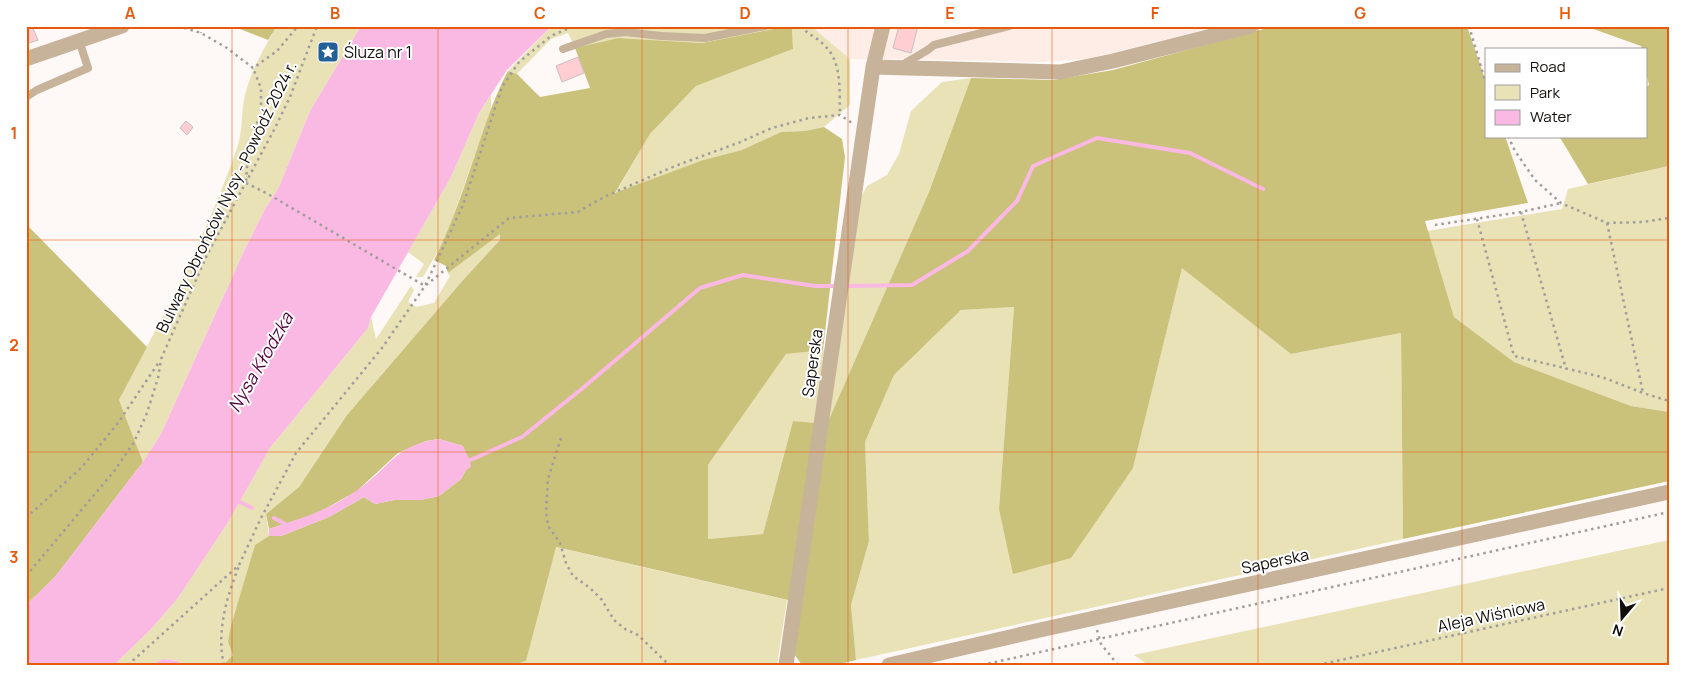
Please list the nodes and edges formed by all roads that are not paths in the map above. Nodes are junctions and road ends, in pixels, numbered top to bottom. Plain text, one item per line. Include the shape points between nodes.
1 (122, 26) edge
2 (765, 26) edge
3 (883, 26) edge
4 (1009, 26) edge
5 (1251, 26) edge
6 (1211, 31) edge
7 (79, 40) junction
8 (563, 49) dead end
9 (26, 59) edge
10 (873, 67) junction
11 (899, 68) junction
12 (26, 97) edge
13 (1669, 492) edge
14 (786, 665) edge
15 (889, 665) edge

1 - 7 street
2 - 8 lane via 705,38 626,32
3 - 10 street, Saperska
4 - 11 lane via 934,45
5 - 6 street
6 - 11 street via 1113,61 1060,72
7 - 9 street
7 - 12 lane via 88,68
10 - 11 street
10 - 14 street, Saperska
13 - 15 street, Saperska

